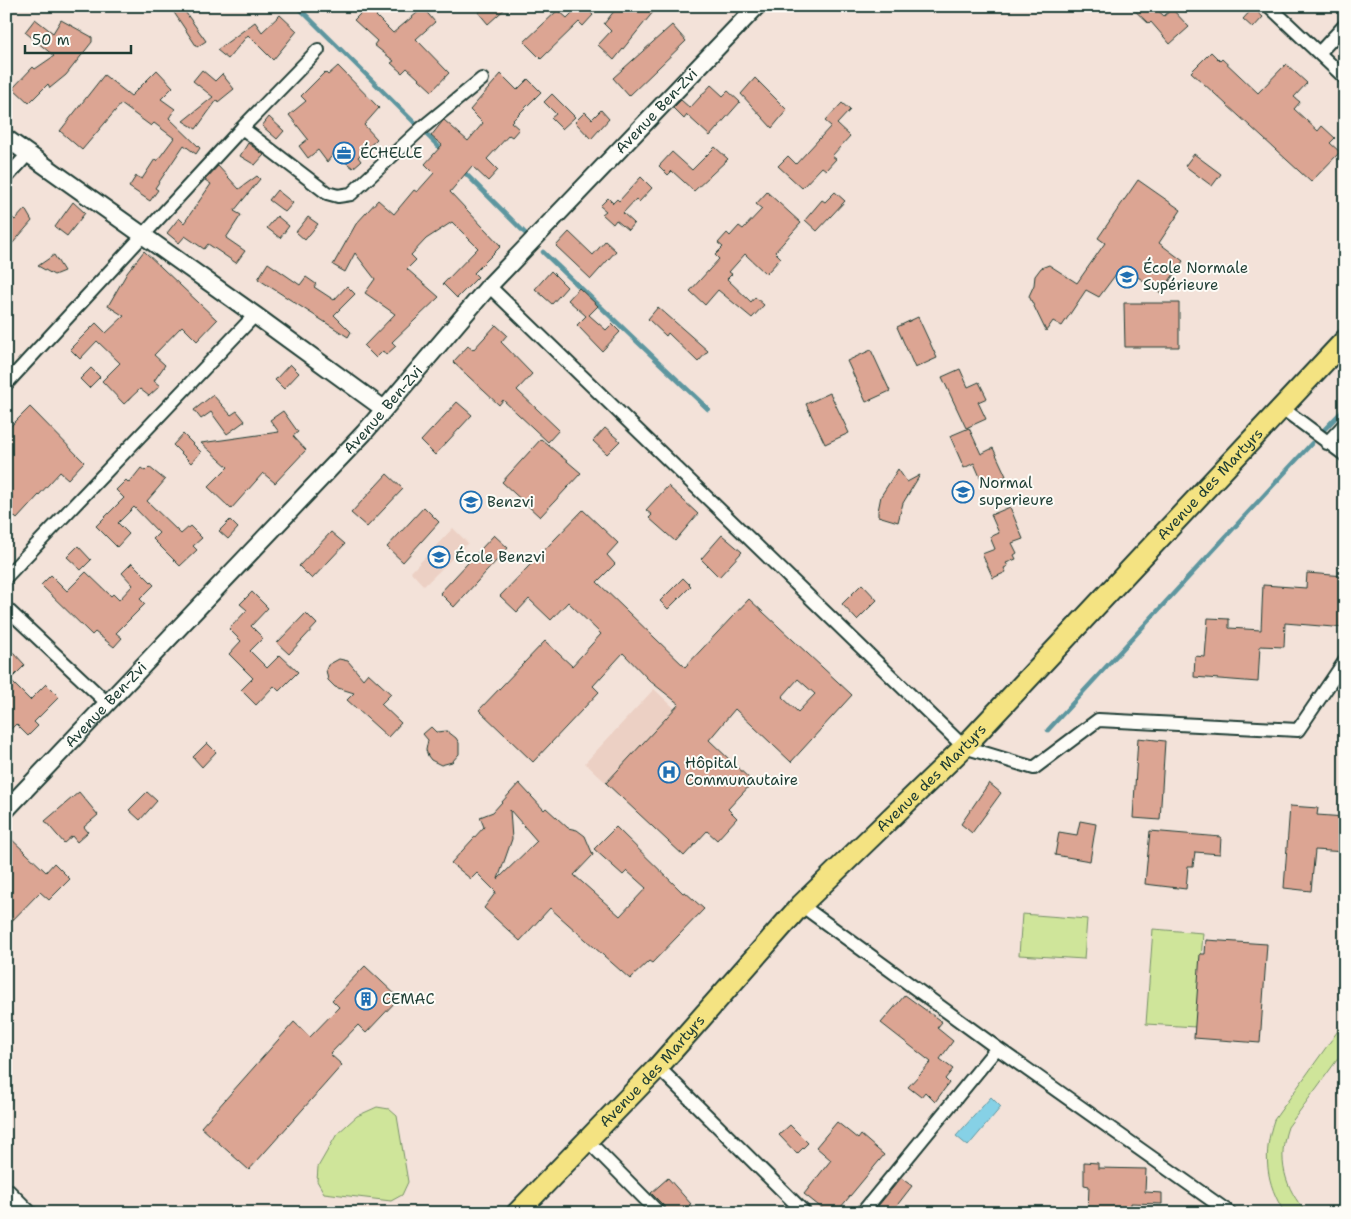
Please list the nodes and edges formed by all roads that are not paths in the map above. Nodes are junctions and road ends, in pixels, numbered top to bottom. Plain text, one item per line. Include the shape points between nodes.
1 (757, 6) edge
2 (1269, 6) edge
3 (1345, 25) edge
4 (318, 50) dead end
5 (1319, 53) junction
6 (482, 78) dead end
7 (1345, 78) edge
8 (242, 128) junction
9 (6, 138) edge
10 (28, 154) junction
11 (6, 178) edge
12 (144, 234) junction
13 (489, 286) junction
14 (256, 315) junction
15 (1345, 340) edge
16 (6, 384) edge
17 (1282, 408) junction
18 (384, 409) junction
19 (1345, 424) edge
20 (1327, 442) junction
21 (1345, 455) edge
22 (6, 578) edge
23 (6, 608) edge
24 (1345, 661) edge
25 (106, 702) junction
26 (964, 747) junction
27 (6, 810) edge
28 (801, 905) junction
29 (997, 1048) junction
30 (658, 1067) junction
31 (588, 1141) junction
32 (6, 1191) edge
33 (28, 1213) edge
34 (517, 1213) edge
35 (659, 1213) edge
36 (805, 1213) edge
37 (862, 1213) edge
38 (1230, 1213) edge

1 - 13 street, Avenue Ben-Zvi
2 - 5 street
3 - 5 street
4 - 8 street
5 - 7 street
6 - 8 street via 351,194 338,196 327,193
8 - 12 street
9 - 10 street
10 - 11 street
10 - 12 street
12 - 14 street
12 - 16 street
13 - 18 street, Avenue Ben-Zvi
13 - 26 street
14 - 18 street
14 - 22 street
15 - 17 main road, Avenue des Martyrs
17 - 20 street
17 - 26 main road, Avenue des Martyrs
18 - 25 street, Avenue Ben-Zvi
19 - 20 street
20 - 21 street
23 - 25 street
24 - 26 street via 1298,730 1098,720 1034,768
25 - 27 street, Avenue Ben-Zvi
26 - 28 main road, Avenue des Martyrs
28 - 29 street
28 - 30 main road, Avenue des Martyrs
29 - 37 street
29 - 38 street
30 - 31 main road, Avenue des Martyrs
30 - 36 street
31 - 34 main road, Avenue des Martyrs
31 - 35 street
32 - 33 street

